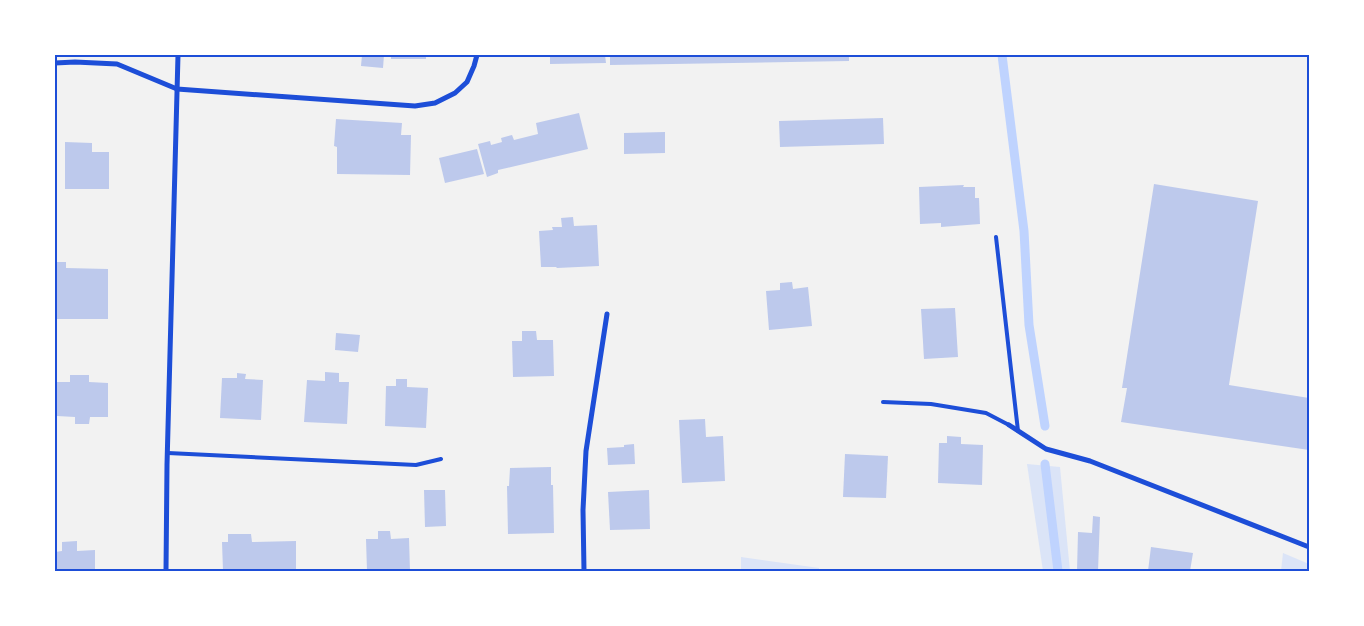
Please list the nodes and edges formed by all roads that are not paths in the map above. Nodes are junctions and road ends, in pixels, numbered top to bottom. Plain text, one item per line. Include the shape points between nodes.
1 (178, 55) edge
2 (476, 55) edge
3 (55, 63) edge
4 (178, 89) junction
5 (996, 237) dead end
6 (607, 314) dead end
7 (884, 402) dead end
8 (1009, 426) joint
9 (1018, 431) junction
10 (168, 453) junction
11 (441, 459) dead end
12 (1309, 547) edge
13 (166, 571) edge
14 (584, 571) edge

1 - 4 street
2 - 4 street via 467,82 455,93 435,103 415,106
3 - 4 street via 116,64
4 - 10 street
5 - 9 lane
6 - 14 street via 586,451
7 - 8 lane via 931,404 986,413
8 - 9 street
9 - 12 street via 1046,449 1090,461
10 - 11 lane via 416,466
10 - 13 street

